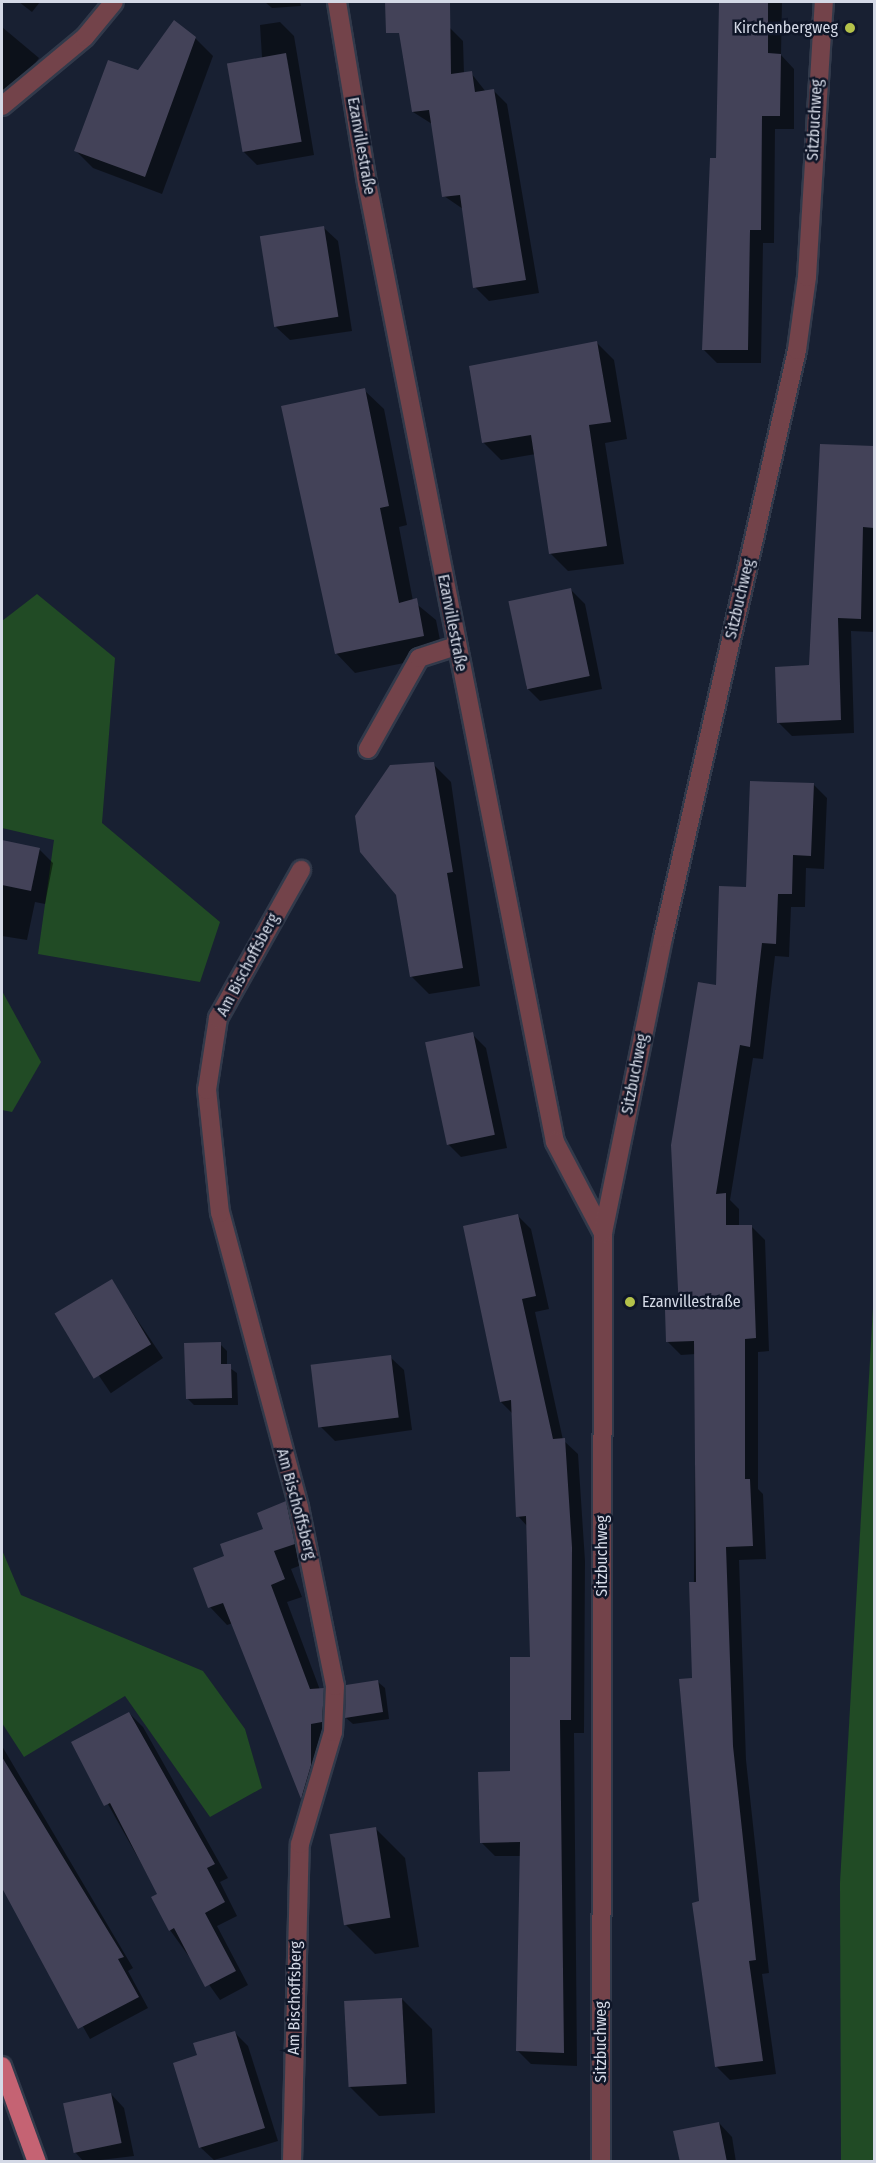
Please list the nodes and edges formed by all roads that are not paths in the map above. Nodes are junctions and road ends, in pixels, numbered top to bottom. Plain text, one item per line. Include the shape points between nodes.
1 (114, 2) edge
2 (337, 2) edge
3 (824, 2) edge
4 (2, 106) edge
5 (457, 646) junction
6 (369, 749) dead end
7 (301, 870) dead end
8 (603, 1233) junction
9 (2, 2066) edge
10 (37, 2162) edge
11 (292, 2162) edge
12 (601, 2162) edge

1 - 4 street via 85,37
2 - 5 street, Ezanvillestraße
3 - 8 street, Sitzbuchweg via 807,277 796,350 663,938
5 - 6 street via 419,658
5 - 8 street, Ezanvillestraße via 555,1142
7 - 11 street, Am Bischoffsberg via 218,1018 207,1090 220,1214 299,1507 334,1686 334,1726 298,1864
8 - 12 street, Sitzbuchweg
9 - 10 main road

